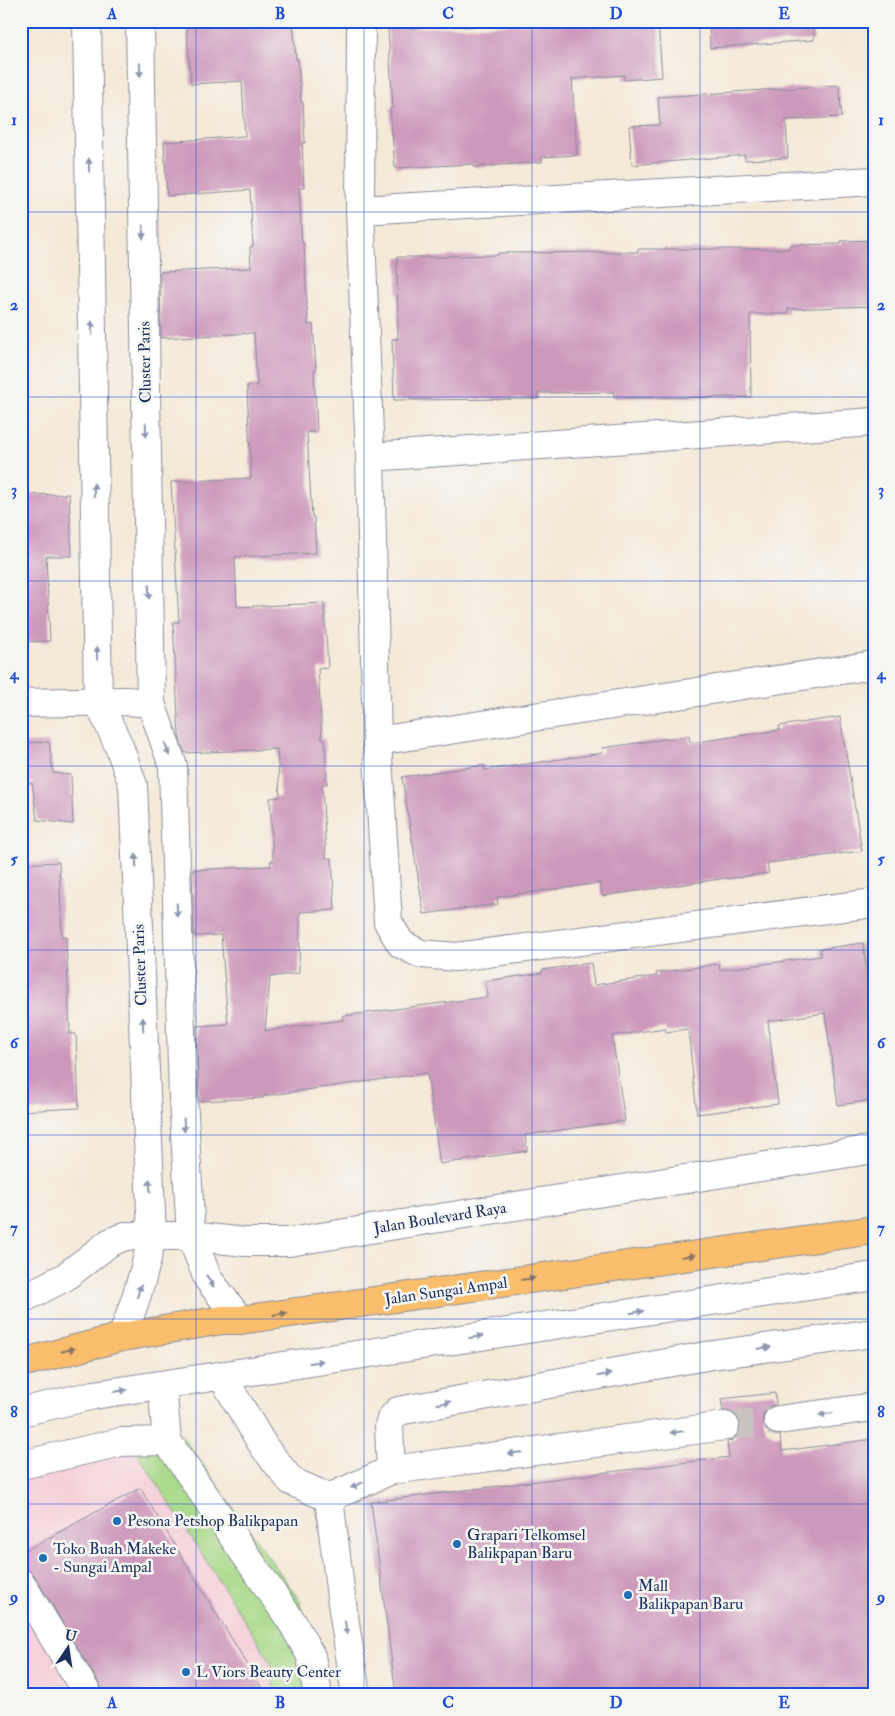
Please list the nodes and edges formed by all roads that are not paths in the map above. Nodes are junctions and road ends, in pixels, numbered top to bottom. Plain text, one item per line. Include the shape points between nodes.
1 (87, 21) edge
2 (140, 21) edge
3 (362, 21) edge
4 (874, 181) edge
5 (360, 210) junction
6 (874, 422) edge
7 (370, 457) junction
8 (874, 665) edge
9 (98, 702) junction
10 (150, 702) junction
11 (21, 703) edge
12 (377, 741) junction
13 (874, 903) edge
14 (183, 1098) junction
15 (146, 1103) junction
16 (874, 1149) edge
17 (190, 1223) junction
18 (874, 1230) edge
19 (152, 1235) junction
20 (874, 1276) edge
21 (21, 1296) edge
22 (240, 1320) junction
23 (874, 1333) edge
24 (122, 1337) junction
25 (21, 1362) edge
26 (222, 1376) junction
27 (162, 1385) junction
28 (874, 1407) edge
29 (21, 1412) edge
30 (778, 1420) tunnel mouth
31 (725, 1426) tunnel mouth
32 (167, 1441) junction
33 (21, 1465) edge
34 (391, 1470) junction
35 (329, 1498) junction
36 (21, 1583) edge
37 (88, 1695) edge
38 (318, 1695) edge
39 (356, 1695) edge

9 -> 1 street, Cluster Paris
2 -> 10 street, Cluster Paris
3 - 5 street
4 - 5 street
5 - 7 street
6 - 7 street
7 - 12 street
8 - 12 street
9 - 10 street
9 - 11 street
15 -> 9 street, Cluster Paris via 133,785 120,746
10 -> 14 street, Cluster Paris via 173,766
12 - 13 street via 388,922 401,944 421,954 456,957
14 - 15 street
14 -> 17 street, Cluster Paris
19 -> 15 street, Cluster Paris
16 - 17 street, Jalan Boulevard Raya via 289,1242 245,1242
17 - 19 street, Jalan Boulevard Raya
17 -> 22 street, Cluster Paris via 208,1280
22 -> 18 main road, Jalan Sungai Ampal
19 - 21 street, Jalan Boulevard Raya via 125,1236 109,1243 65,1277 28,1296
24 -> 19 street, Cluster Paris via 142,1279
26 -> 20 street
22 - 24 main road, Jalan Sungai Ampal via 222,1320
34 -> 23 street via 389,1426 398,1411 706,1356
25 -> 24 main road, Jalan Sungai Ampal
26 - 27 street
26 - 35 street via 264,1447 291,1481
29 -> 27 street via 94,1395
27 - 32 street
28 -> 30 street
31 -> 34 street
32 - 33 street via 121,1442
32 - 38 street via 292,1622 311,1656
34 -> 35 street
35 -> 39 street
36 - 37 street

